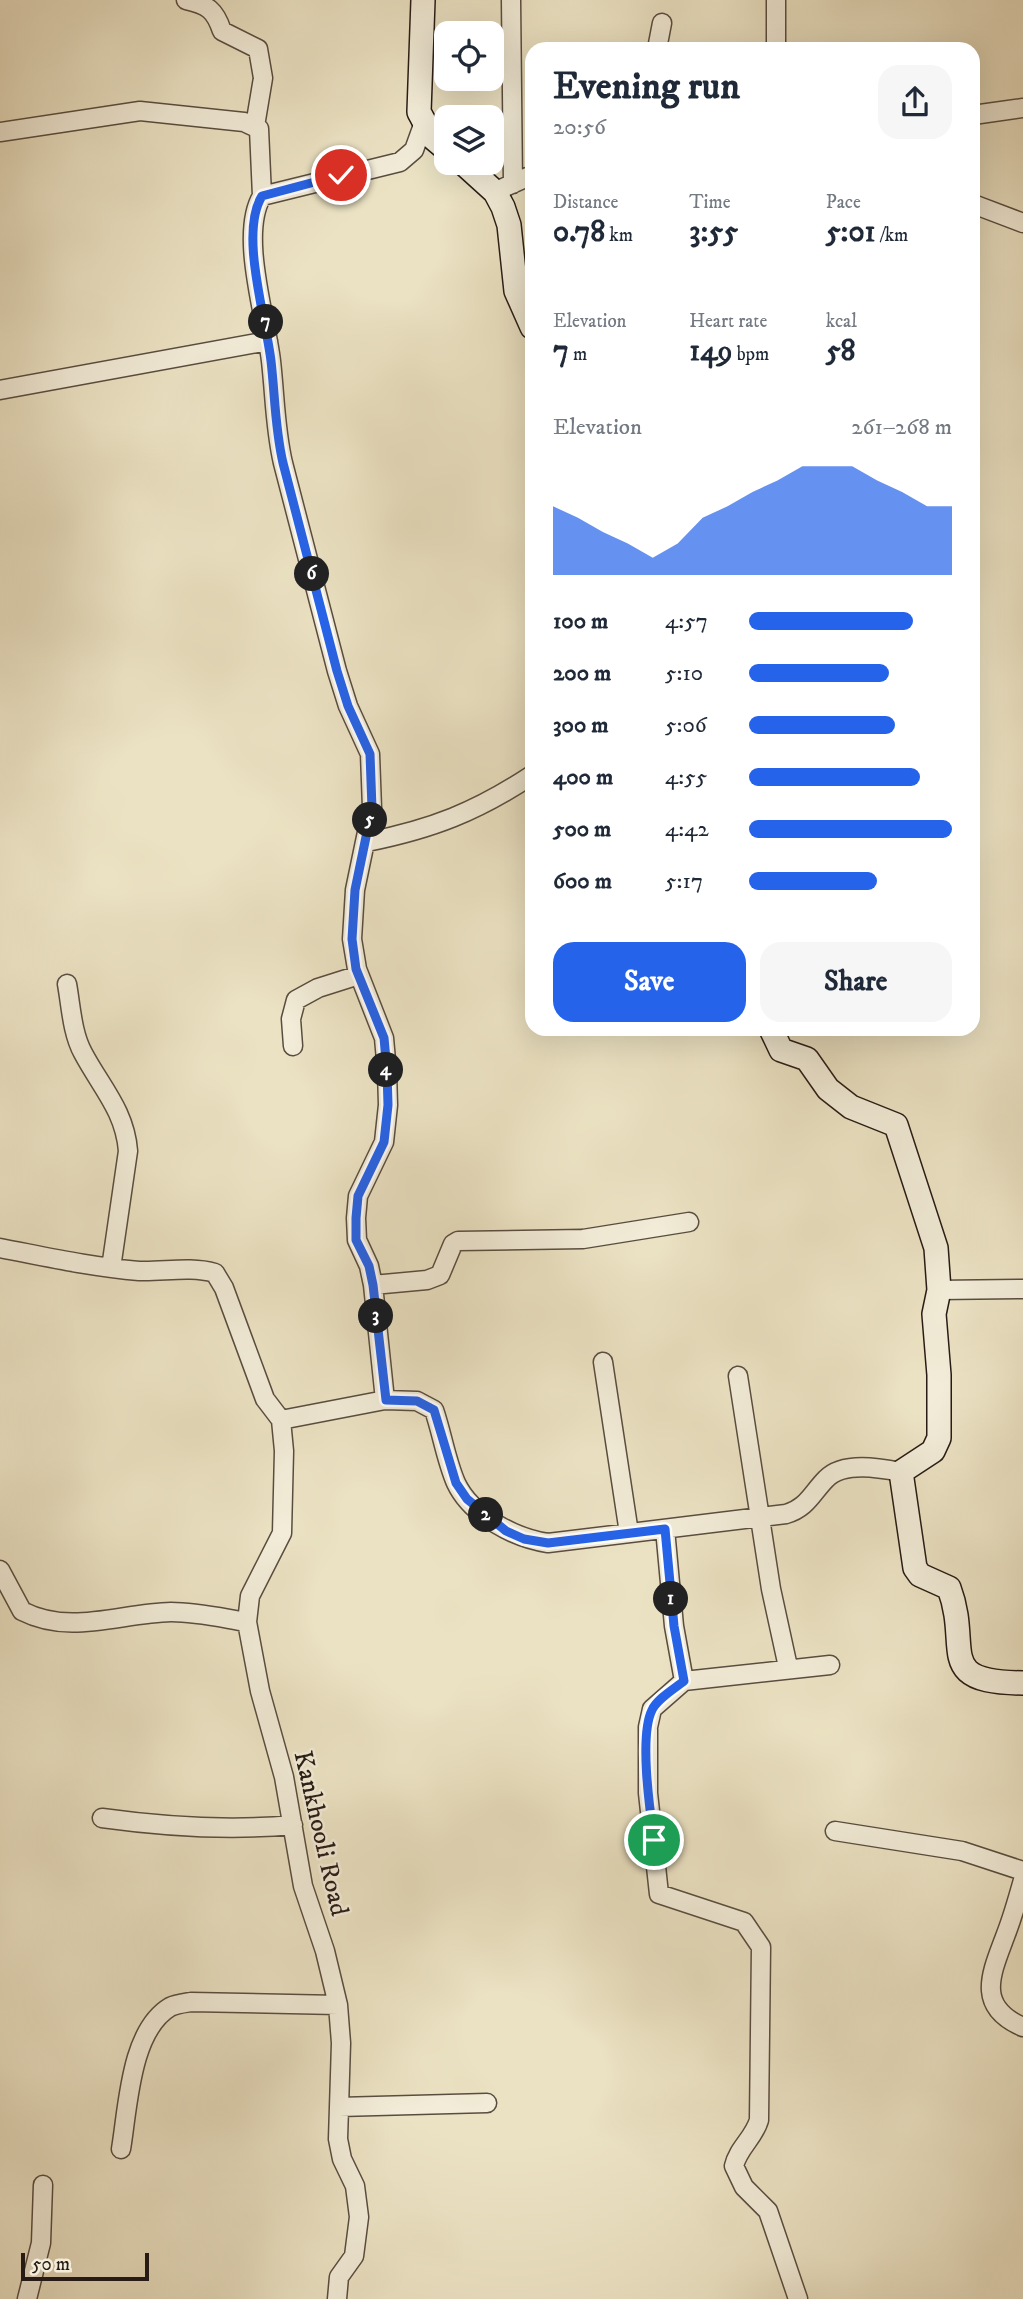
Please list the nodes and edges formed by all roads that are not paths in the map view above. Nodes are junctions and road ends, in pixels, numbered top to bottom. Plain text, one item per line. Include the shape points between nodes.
1 (186, 0) edge
2 (423, 0) edge
3 (511, 0) edge
4 (776, 0) edge
5 (662, 23) dead end
6 (658, 42) edge
7 (776, 42) edge
8 (1023, 108) edge
9 (980, 114) edge
10 (424, 125) junction
11 (255, 126) junction
12 (0, 132) edge
13 (434, 136) edge
14 (483, 175) edge
15 (525, 178) edge
16 (504, 188) junction
17 (262, 196) junction
18 (980, 207) edge
19 (1023, 223) edge
20 (525, 311) edge
21 (268, 341) junction
22 (0, 390) edge
23 (525, 779) edge
24 (367, 842) junction
25 (359, 975) junction
26 (67, 984) dead end
27 (774, 1036) edge
28 (293, 1046) dead end
29 (689, 1222) dead end
30 (0, 1248) edge
31 (111, 1268) junction
32 (373, 1285) junction
33 (1023, 1289) edge
34 (939, 1290) junction
35 (603, 1362) dead end
36 (738, 1376) dead end
37 (386, 1400) junction
38 (281, 1420) junction
39 (901, 1472) junction
40 (761, 1517) junction
41 (665, 1529) junction
42 (629, 1533) junction
43 (0, 1570) edge
44 (247, 1622) junction
45 (830, 1665) dead end
46 (788, 1667) junction
47 (684, 1681) junction
48 (1023, 1683) edge
49 (102, 1818) dead end
50 (293, 1825) junction
51 (835, 1831) dead end
52 (1023, 1871) edge
53 (1023, 1880) edge
54 (338, 2005) junction
55 (1023, 2027) edge
56 (487, 2103) dead end
57 (339, 2107) junction
58 (121, 2149) dead end
59 (43, 2185) dead end
60 (27, 2299) edge
61 (337, 2299) edge
62 (798, 2299) edge

1 - 11 street via 210,8 222,31 258,49 263,78
2 - 10 street via 417,96
3 - 16 street
4 - 7 street
5 - 6 street
8 - 9 street
10 - 13 street
10 - 17 street via 414,150 400,162
11 - 12 street via 140,111
11 - 17 street
14 - 16 street
15 - 16 street
16 - 20 street via 516,291
17 - 21 street via 257,204 253,248
18 - 19 street
21 - 22 street
21 - 24 street via 275,428 283,463 337,671 370,754 372,808
23 - 24 street via 445,823
24 - 25 street via 353,914
25 - 28 street via 296,1000 291,1019
25 - 32 street via 384,1038 388,1105 384,1142 358,1196 356,1218 356,1240
26 - 31 street via 82,1052 113,1098 127,1136
27 - 34 street via 781,1050 807,1059 837,1098 896,1125 936,1248
29 - 32 street via 583,1239 458,1241 440,1275
30 - 31 street
31 - 38 street via 215,1273 265,1399
32 - 37 street
33 - 34 street
34 - 39 street via 934,1314 939,1438 933,1451
35 - 42 street
36 - 40 street
37 - 38 street
37 - 42 street via 417,1401 434,1410 456,1483 467,1499 506,1531 548,1543
38 - 44 street, Kankhooli Road via 282,1533 250,1596
39 - 40 street via 871,1468 839,1471 828,1476 797,1510
39 - 48 street via 915,1569 950,1588 961,1660 967,1671 984,1682
40 - 41 street
40 - 46 street
41 - 42 street
41 - 47 street
43 - 44 street via 22,1611 56,1624 170,1612
44 - 50 street, Kankhooli Road
45 - 46 street
46 - 47 street
47 - 62 street via 652,1709 648,1727 648,1793 659,1894 744,1922 761,1947 759,2120 734,2166 744,2187 768,2211
49 - 50 street via 238,1830
50 - 54 street, Kankhooli Road via 303,1886
51 - 52 street via 962,1851
53 - 55 street via 990,1992 1002,2014
54 - 57 street, Kankhooli Road
54 - 58 street via 191,2002 170,2007 149,2031 138,2053
56 - 57 street
57 - 61 street, Kankhooli Road via 342,2159 355,2186 359,2217 354,2256 339,2277
59 - 60 street via 41,2243

